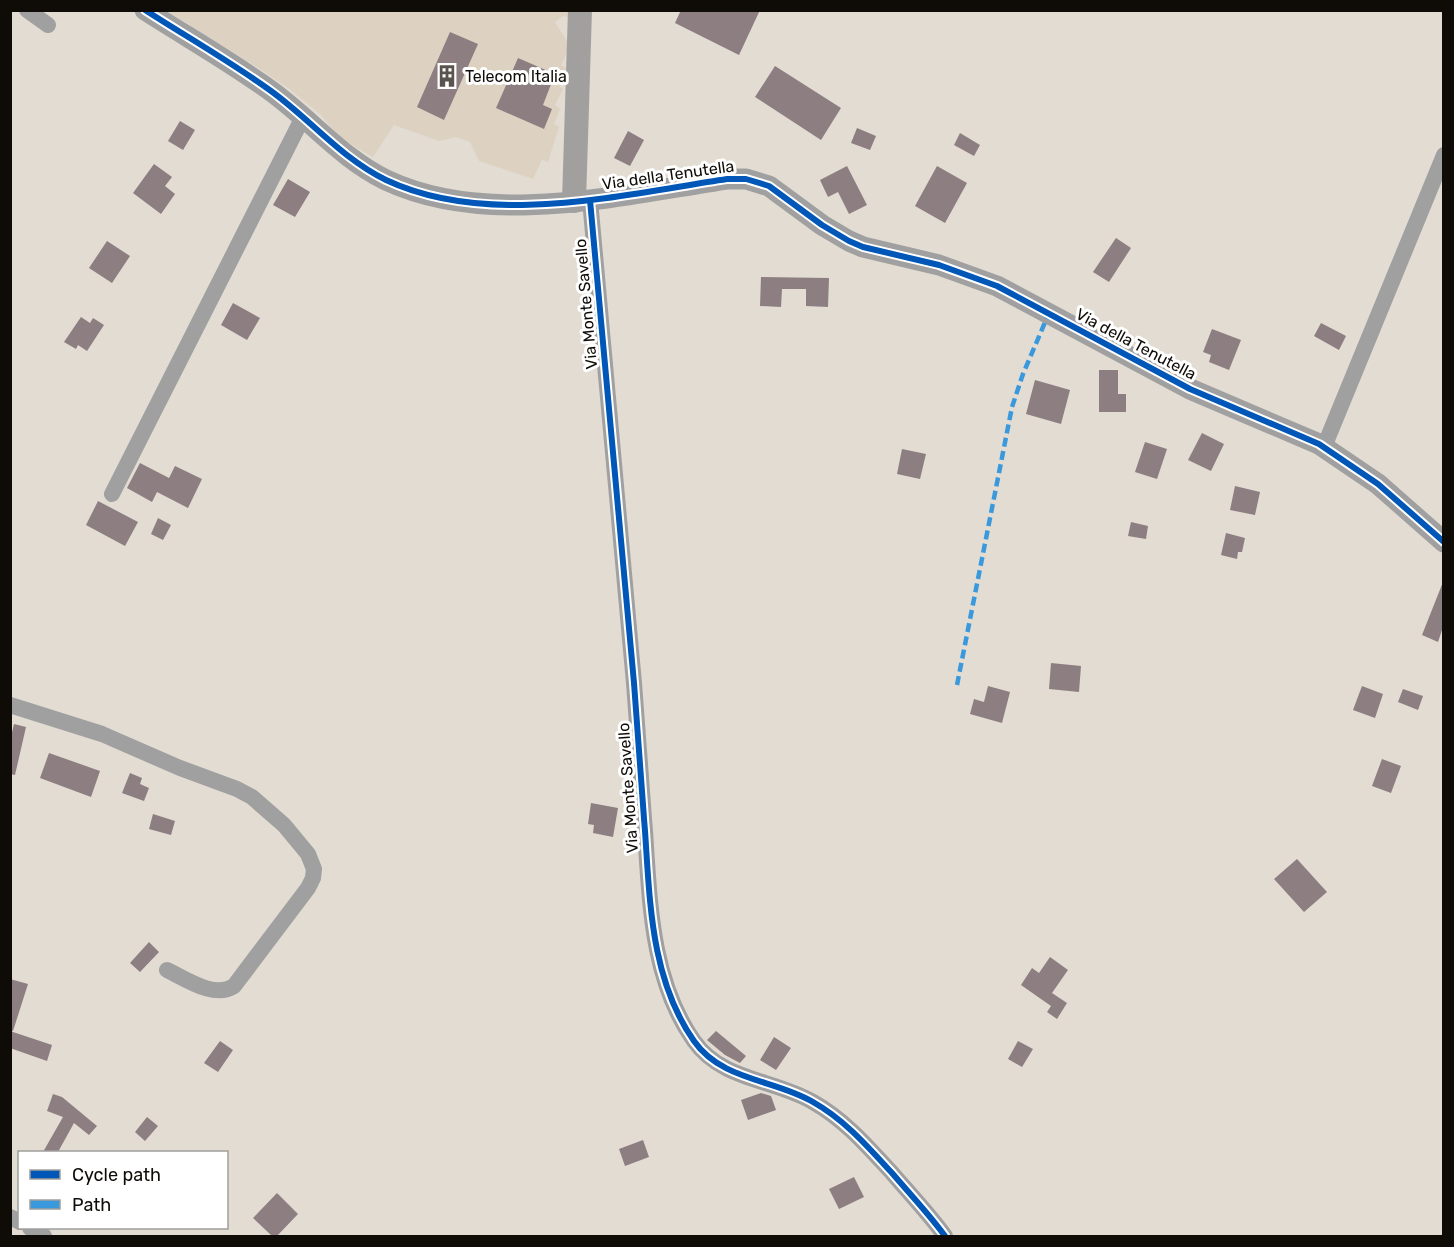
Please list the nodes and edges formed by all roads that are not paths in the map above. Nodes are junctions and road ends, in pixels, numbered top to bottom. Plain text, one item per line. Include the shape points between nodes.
1 (27, 10) edge
2 (145, 10) edge
3 (580, 10) edge
4 (48, 25) dead end
5 (303, 117) junction
6 (1443, 155) edge
7 (582, 200) junction
8 (1324, 447) junction
9 (112, 494) dead end
10 (1443, 542) edge
11 (10, 705) edge
12 (167, 970) dead end
13 (945, 1236) edge

1 - 4 street
2 - 5 street, Via della Tenutella via 272,92
3 - 7 main road
5 - 7 street, Via della Tenutella via 387,180 435,197 494,204
5 - 9 street
6 - 8 street
7 - 8 street, Via della Tenutella via 727,179 757,181 863,248 939,265 984,281 1190,389
7 - 13 street, Via Monte Savello via 638,732 651,915 666,986 687,1030 708,1058 727,1070 805,1097 838,1118 884,1164
8 - 10 street, Via della Tenutella via 1378,484
11 - 12 street via 102,734 247,794 284,825 308,854 314,869 308,888 234,987 215,991

